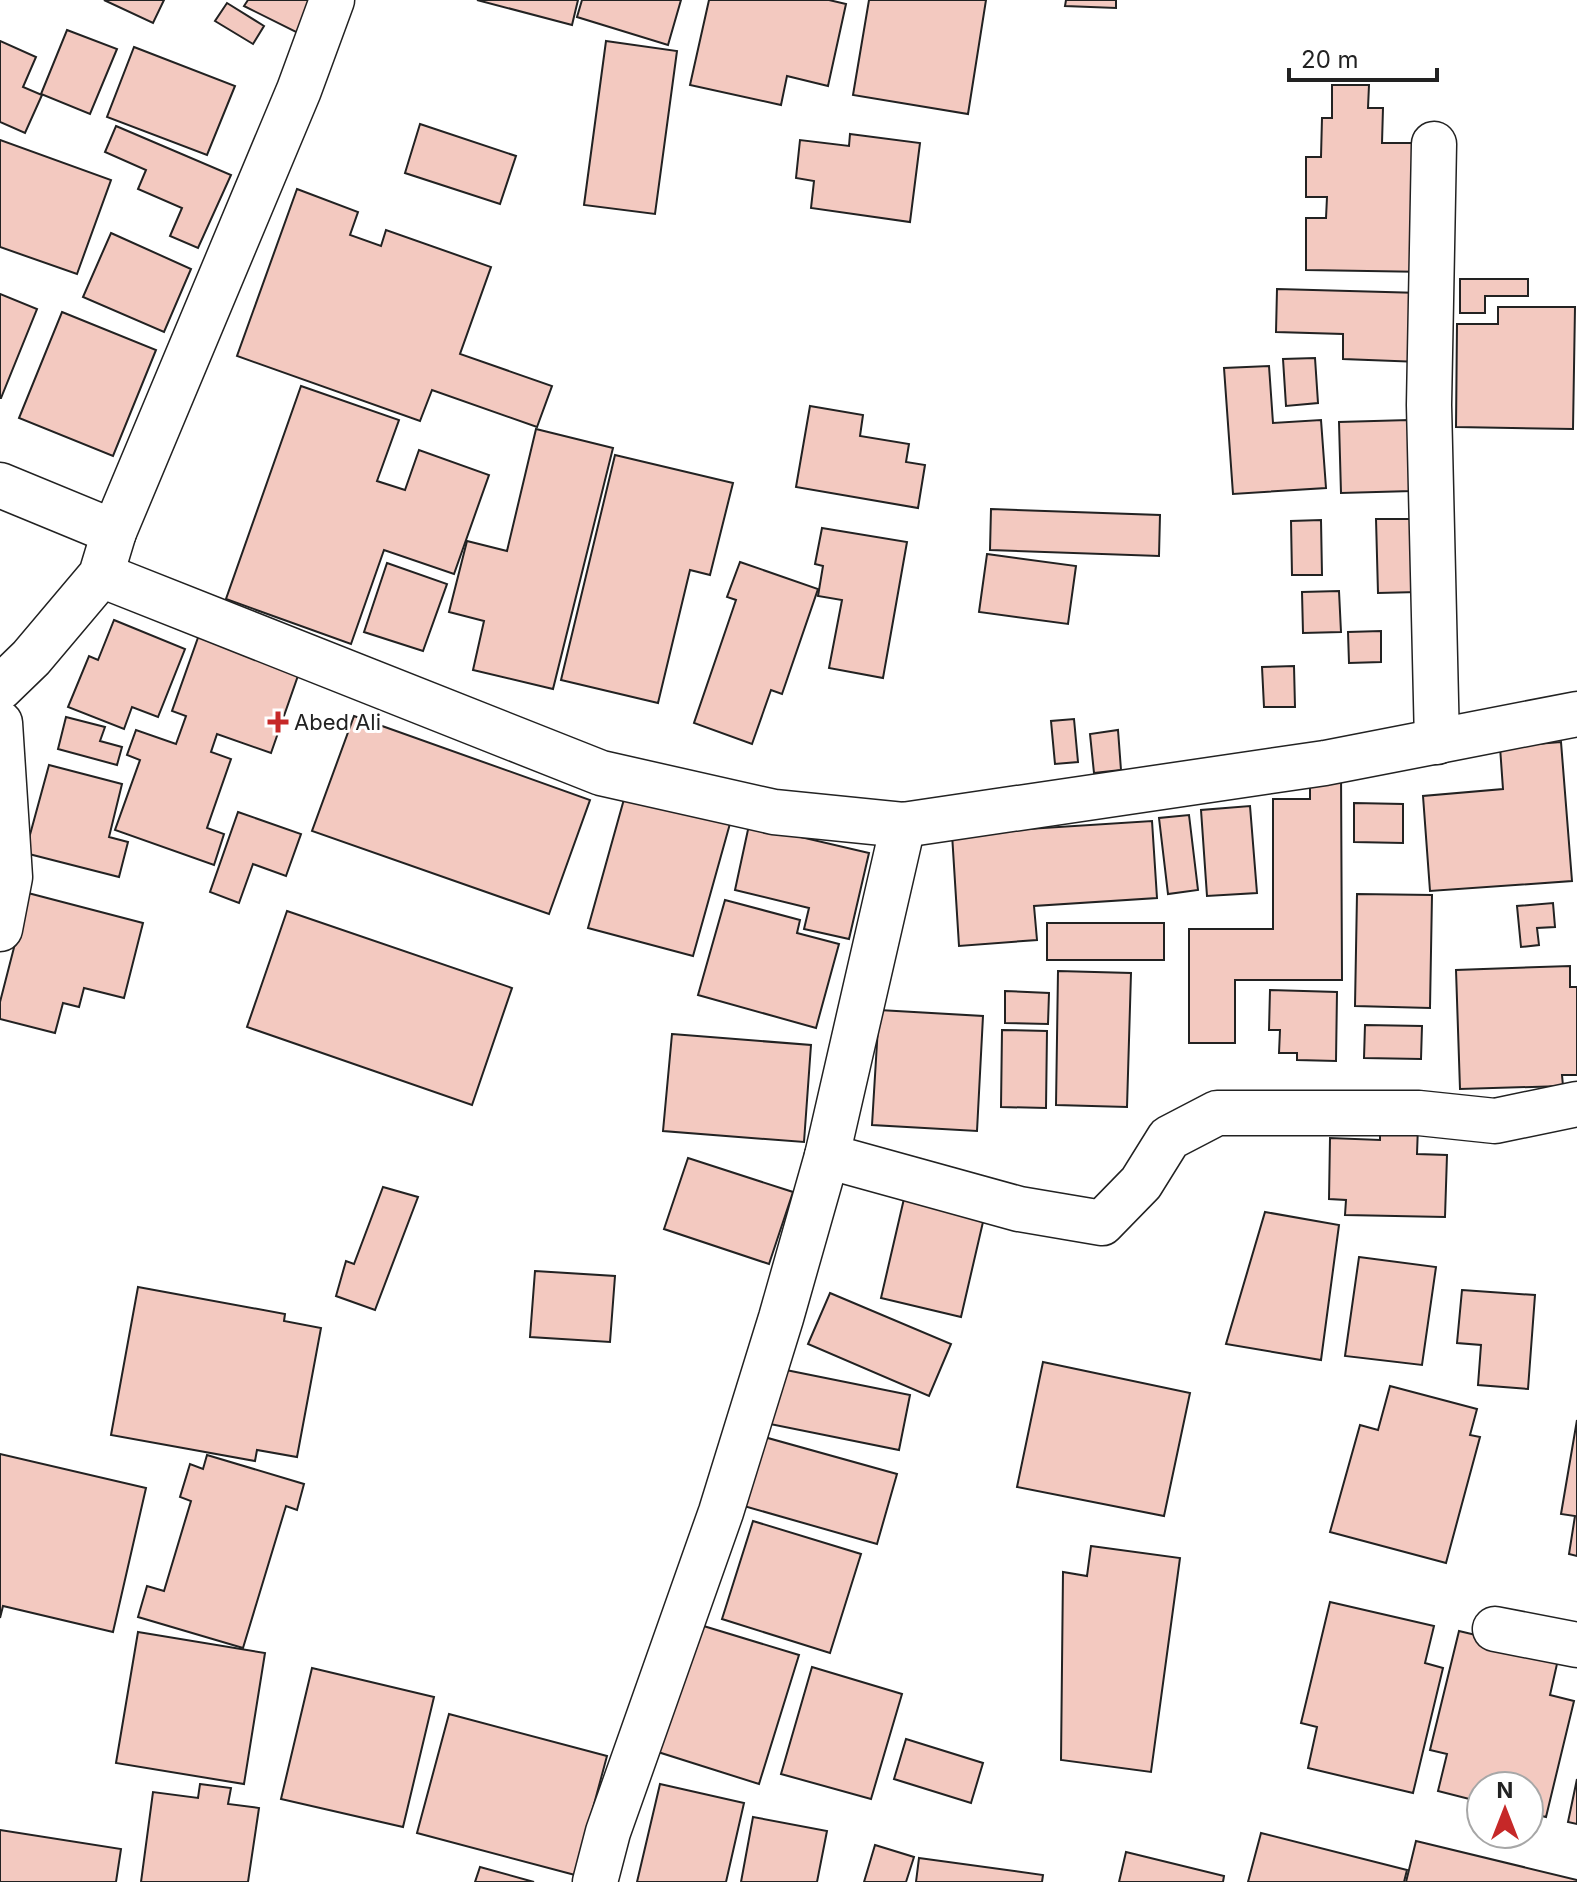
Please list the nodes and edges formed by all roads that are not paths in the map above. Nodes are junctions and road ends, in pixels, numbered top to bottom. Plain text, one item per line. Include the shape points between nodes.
1 (332, 0) edge
2 (1434, 144) dead end
3 (0, 485) edge
4 (114, 532) junction
5 (101, 575) junction
6 (0, 688) edge
7 (1577, 714) edge
8 (0, 723) edge
9 (1437, 742) junction
10 (903, 825) junction
11 (0, 929) edge
12 (1577, 1104) edge
13 (827, 1156) junction
14 (1495, 1629) dead end
15 (1577, 1645) edge
16 (595, 1882) edge

1 - 4 street
2 - 9 street via 1429,405
3 - 4 street
4 - 5 street
5 - 6 street
5 - 10 street via 601,773 774,812
7 - 9 street
8 - 11 street via 10,877
9 - 10 street
10 - 13 street
12 - 13 street via 1495,1121 1419,1113 1217,1113 1169,1138 1141,1183 1102,1223 1019,1209
13 - 16 street via 721,1512
14 - 15 street

